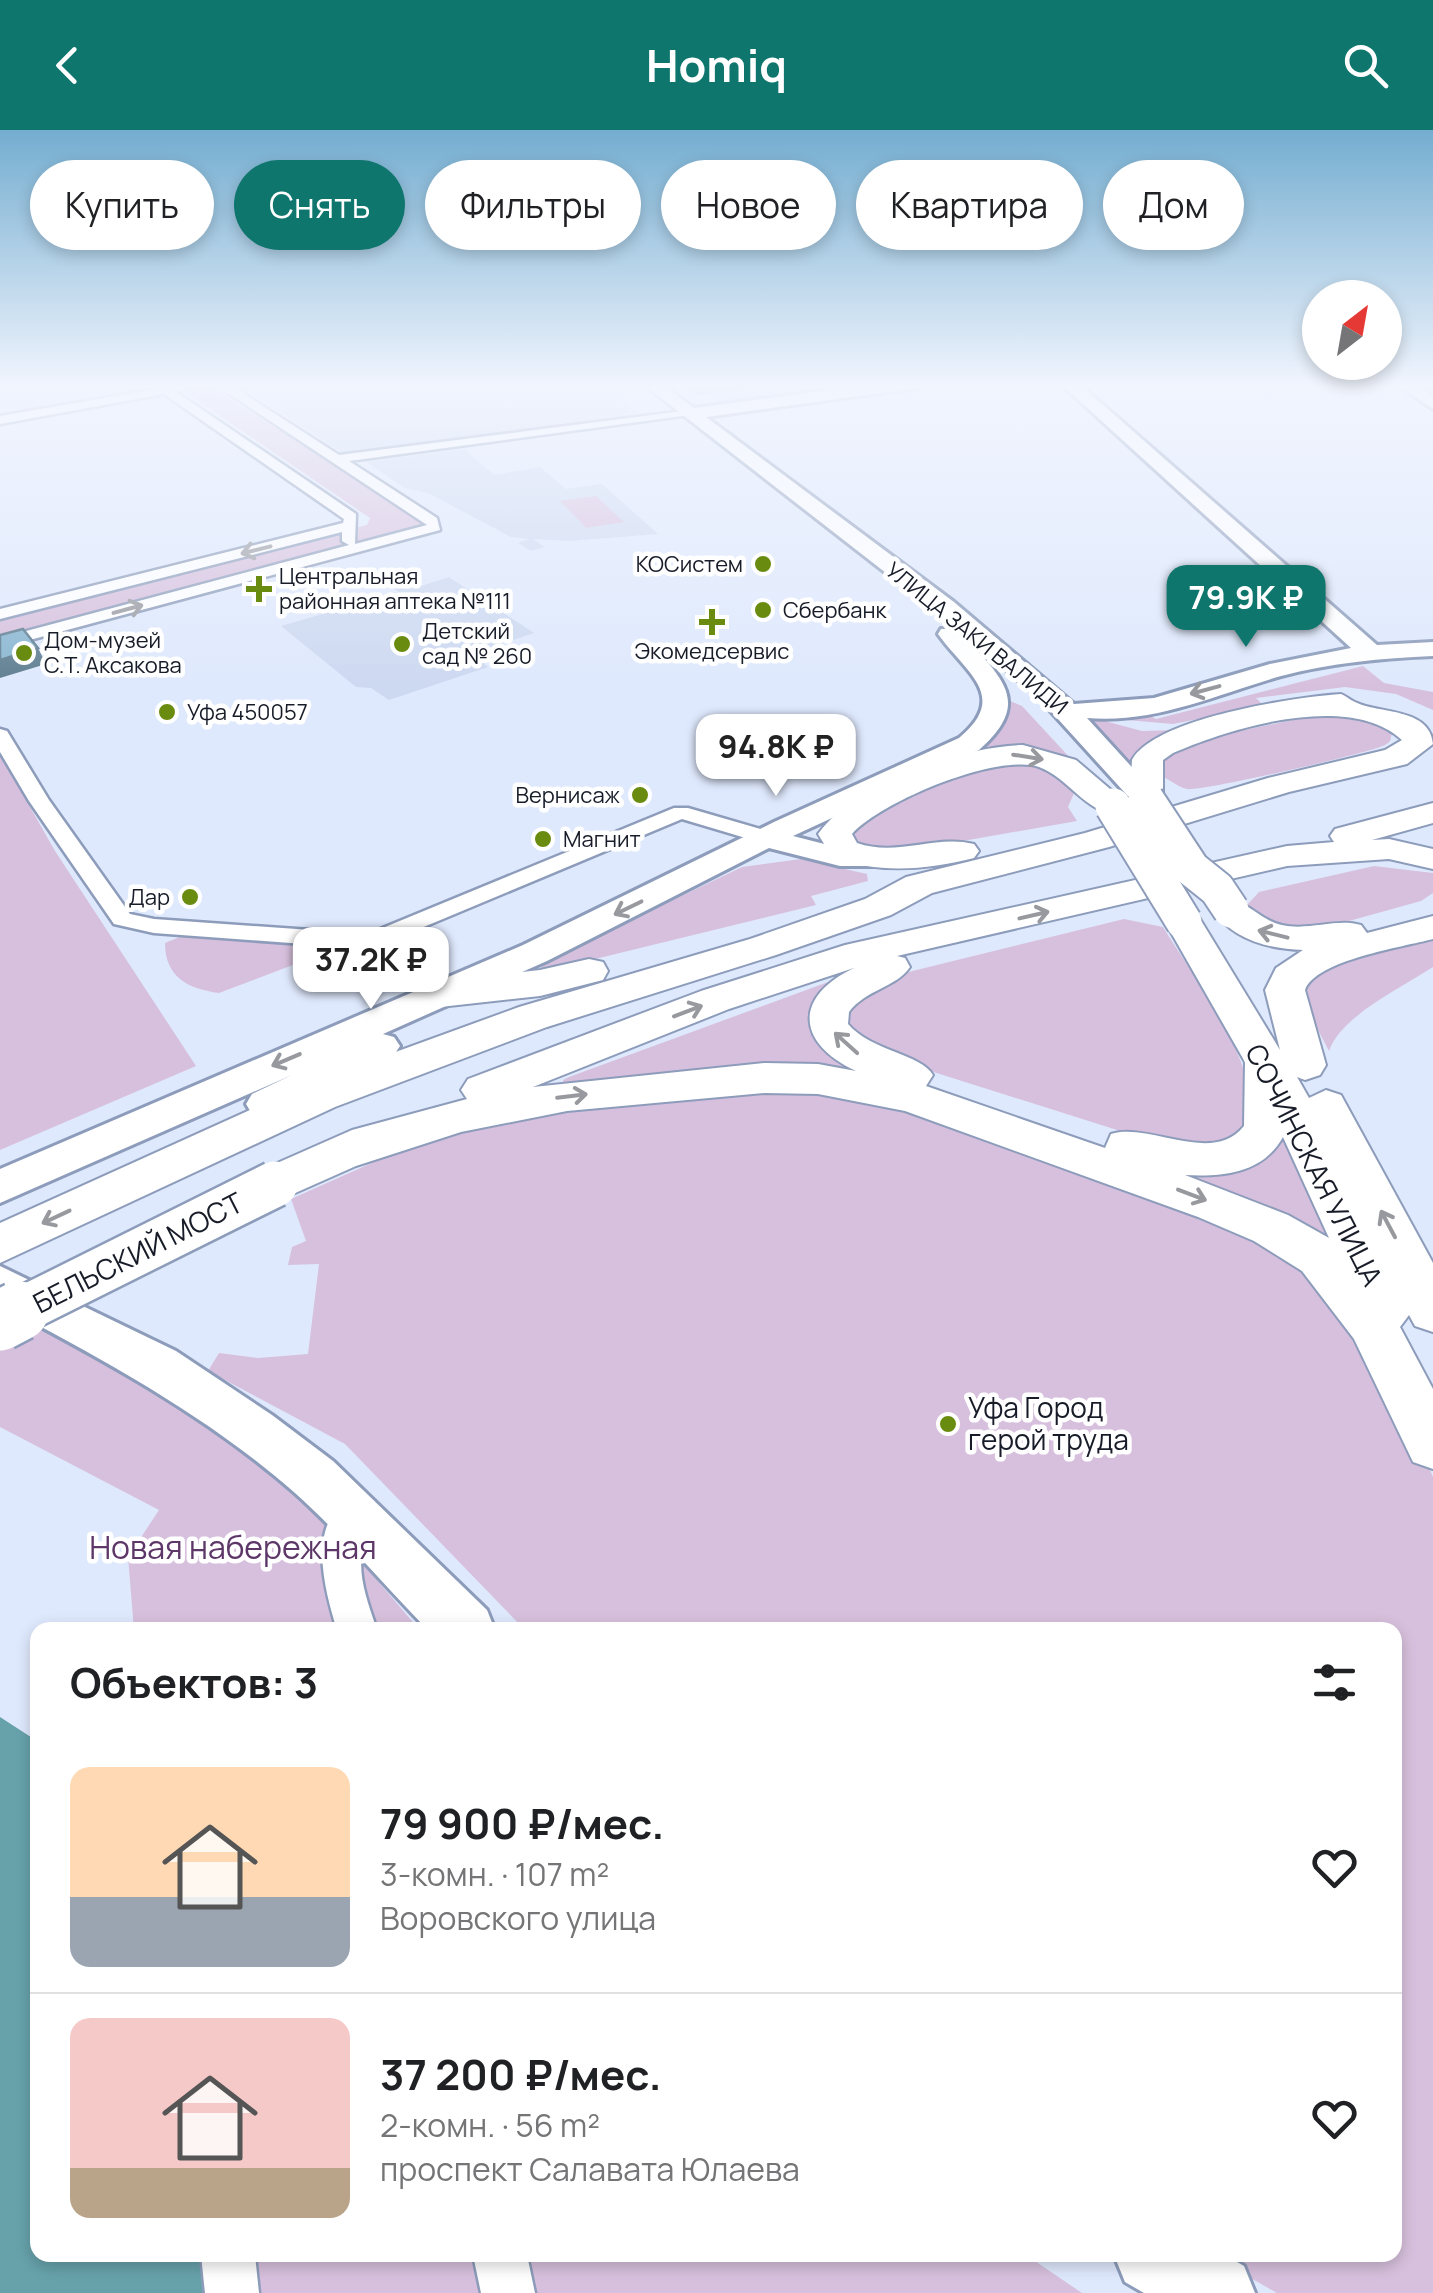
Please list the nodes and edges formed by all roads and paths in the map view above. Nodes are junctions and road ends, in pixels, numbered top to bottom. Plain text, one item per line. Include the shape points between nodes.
1 (304, 484) edge
2 (375, 484) edge
3 (770, 484) edge
4 (779, 484) edge
5 (1181, 484) edge
6 (350, 526) junction
7 (351, 549) junction
8 (0, 614) edge
9 (950, 634) junction
10 (0, 644) edge
11 (1433, 649) edge
12 (1368, 650) junction
13 (1047, 691) junction
14 (1312, 707) junction
15 (1084, 710) junction
16 (1433, 719) edge
17 (1238, 720) junction
18 (0, 735) edge
19 (1424, 773) edge
20 (1121, 790) junction
21 (1433, 814) edge
22 (672, 817) junction
23 (1208, 818) junction
24 (766, 838) junction
25 (823, 853) junction
26 (1286, 856) junction
27 (731, 858) junction
28 (885, 859) junction
29 (1433, 859) edge
30 (671, 887) junction
31 (878, 907) junction
32 (1433, 910) edge
33 (1210, 915) junction
34 (1433, 926) edge
35 (974, 930) junction
36 (453, 993) junction
37 (1285, 1065) junction
38 (243, 1138) junction
39 (342, 1154) junction
40 (0, 1188) edge
41 (0, 1244) edge
42 (0, 1285) edge
43 (1433, 1311) edge
44 (0, 1321) edge
45 (1433, 1414) edge
46 (1433, 1444) edge
47 (355, 1515) junction
48 (355, 1622) edge
49 (459, 1622) edge
50 (229, 2262) edge
51 (501, 2262) edge
52 (1164, 2262) edge
53 (232, 2293) edge
54 (508, 2293) edge
55 (1217, 2293) edge

1 - 6 street via 350,516
2 - 7 street via 435,528
3 - 9 main road, УЛИЦА ЗАКИ ВАЛИДИ
4 - 13 main road, УЛИЦА ЗАКИ ВАЛИДИ
5 - 12 main road
6 - 7 street
6 -> 8 street
10 -> 7 street
9 - 20 main road, УЛИЦА ЗАКИ ВАЛИДИ
9 - 24 main road via 995,690 997,715 990,726 958,750
11 - 12 main road
12 -> 15 main road via 1117,714
13 - 15 main road
13 - 20 main road, УЛИЦА ЗАКИ ВАЛИДИ
14 - 16 main road via 1368,704
14 - 17 main road
14 - 23 main road via 1390,719 1407,726 1418,743 1396,757
15 - 17 main road via 1142,727
17 - 20 main road via 1164,744
18 - 22 street via 122,919 154,926 371,942
19 - 23 main road via 1414,766
28 -> 20 main road via 844,850 836,834 841,824 974,759 1032,756
20 - 33 main road, bridge
20 - 33 main road, СОЧИНСКАЯ УЛИЦА, bridge via 1192,869
21 - 26 main road
22 - 24 street
22 - 30 street via 724,843
23 - 28 main road
23 - 31 main road
24 - 25 main road
24 - 27 main road
25 - 27 main road
25 - 28 main road
26 - 29 main road via 1389,848
35 -> 26 main road
27 - 30 main road
30 -> 36 main road
31 - 36 main road via 540,983
31 - 38 main road
32 -> 33 main road via 1297,940
33 - 37 main road, СОЧИНСКАЯ УЛИЦА
34 - 37 main road via 1303,965 1286,990 1298,1026
37 -> 35 main road via 1258,1142 1236,1155 1198,1160 1152,1154 877,1064 836,1037 830,1009 849,984 936,954
39 -> 35 main road via 445,1105 715,1000 859,953
36 -> 38 main road
43 -> 37 main road, СОЧИНСКАЯ УЛИЦА
37 - 45 main road, СОЧИНСКАЯ УЛИЦА via 1289,1101
38 - 39 main road
38 - 40 main road
38 -> 41 main road
38 - 42 main road, БЕЛЬСКИЙ МОСТ
38 - 44 main road, БЕЛЬСКИЙ МОСТ, bridge
39 -> 46 main road via 458,1117 567,1096 765,1078 818,1079 911,1097 1216,1204 1318,1257 1372,1324
42 - 47 main road via 159,1366 316,1478
47 - 48 street via 342,1535 340,1562
47 - 49 main road
50 - 53 street
51 - 54 street
52 - 55 main road

